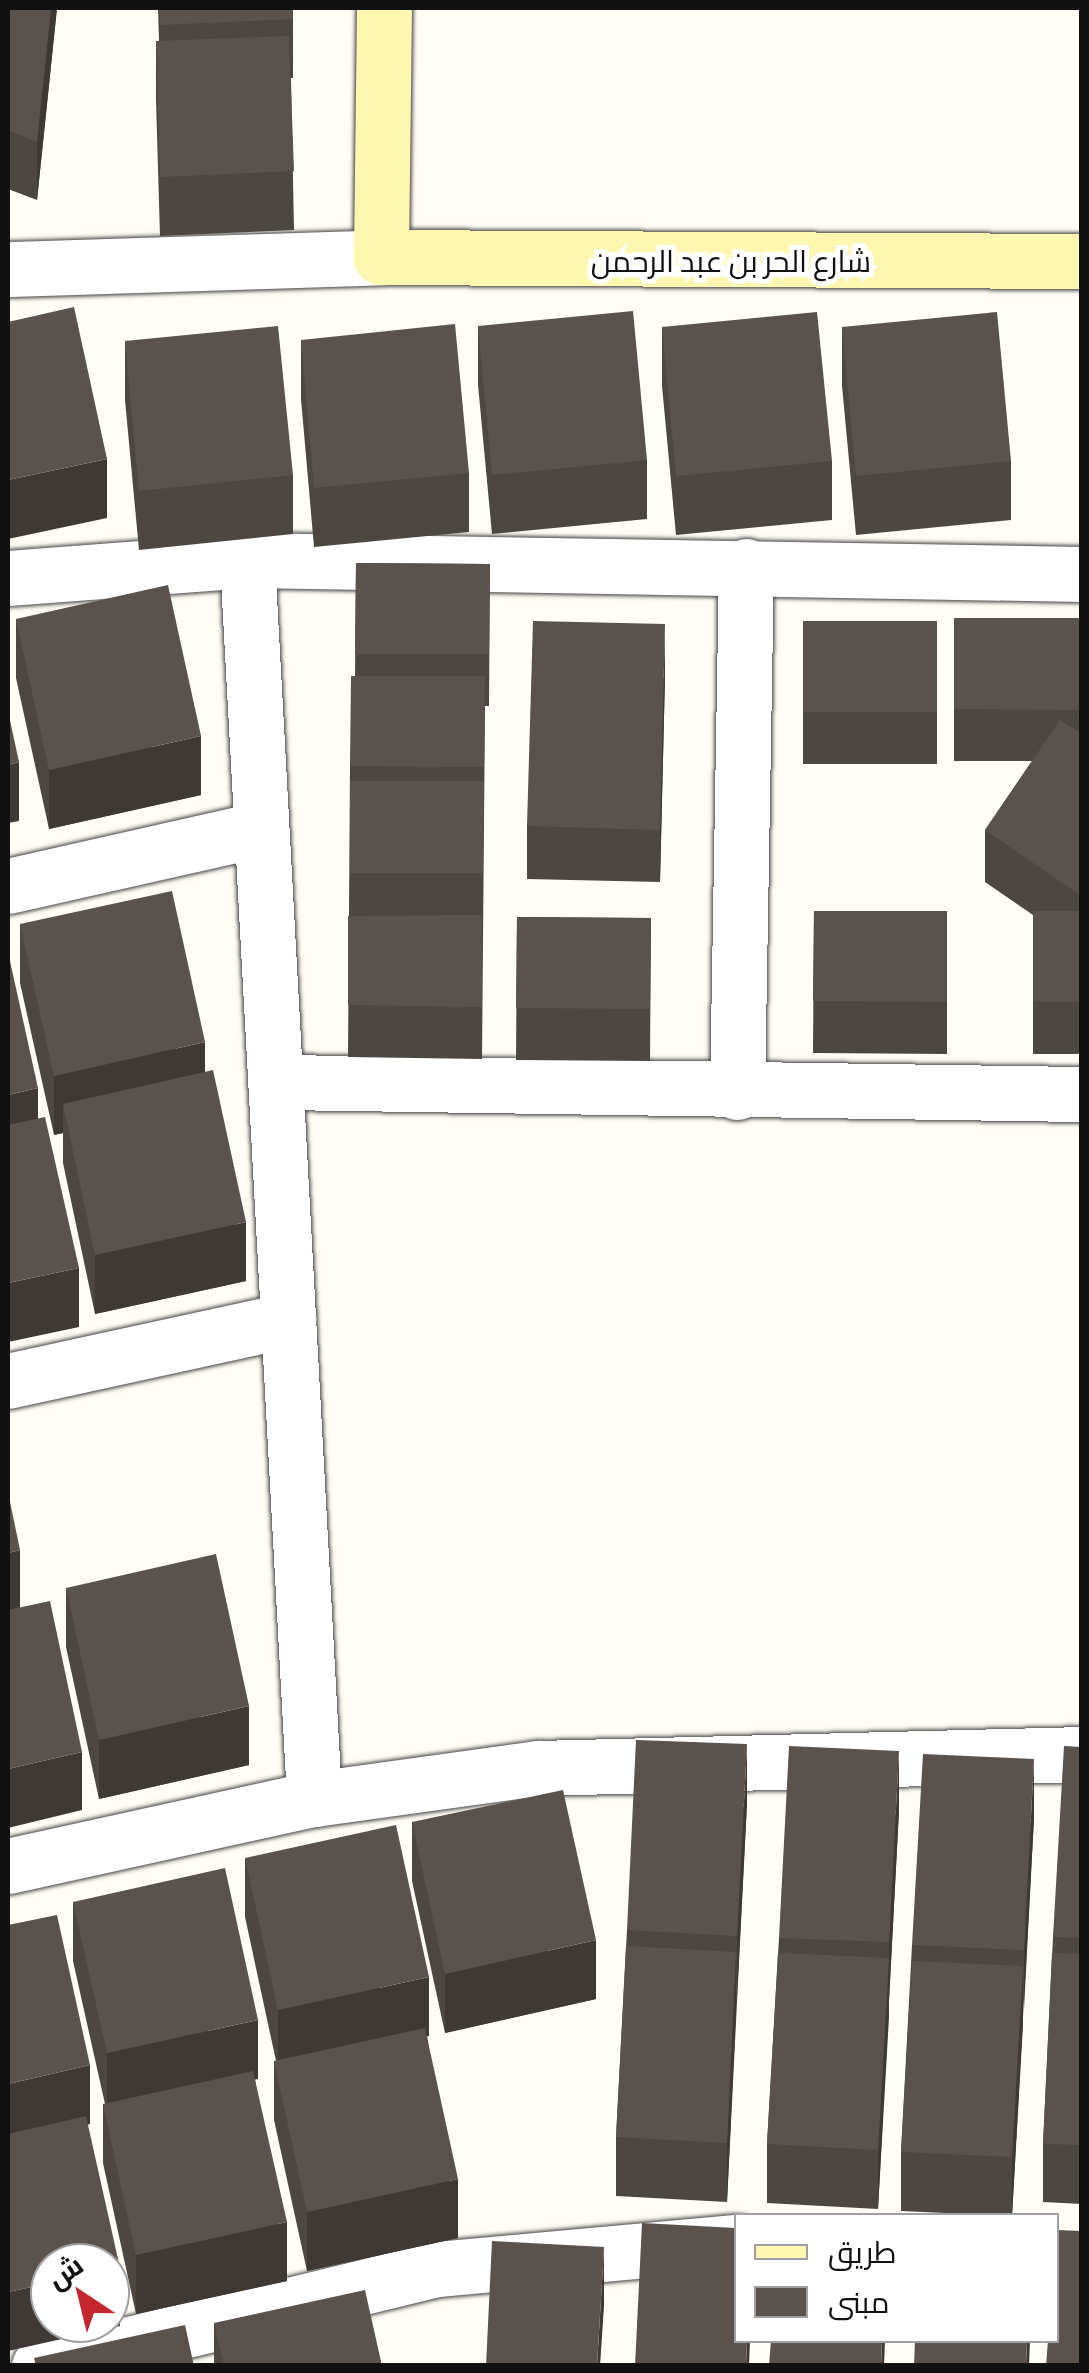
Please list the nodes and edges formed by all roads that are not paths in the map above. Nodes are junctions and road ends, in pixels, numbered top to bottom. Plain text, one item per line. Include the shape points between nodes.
1 (384, 8) edge
2 (381, 258) junction
3 (1082, 262) edge
4 (8, 268) edge
5 (247, 560) junction
6 (746, 566) junction
7 (1082, 574) edge
8 (8, 578) edge
9 (256, 830) junction
10 (8, 886) edge
11 (281, 1082) junction
12 (738, 1092) junction
13 (1082, 1094) edge
14 (288, 1320) junction
15 (8, 1381) edge
16 (1082, 1754) edge
17 (314, 1799) junction
18 (8, 1866) edge
19 (734, 2242) edge
20 (39, 2366) edge

1 - 2 street
2 - 3 street, شارع الحر بن عبد الرحمن
2 - 4 street
5 - 6 street
5 - 8 street
5 - 9 street
6 - 7 street
6 - 12 street
9 - 10 street
9 - 11 street
11 - 12 street
11 - 14 street
12 - 13 street
14 - 15 street
14 - 17 street
16 - 17 street via 538,1768
17 - 18 street
19 - 20 street via 437,2269

